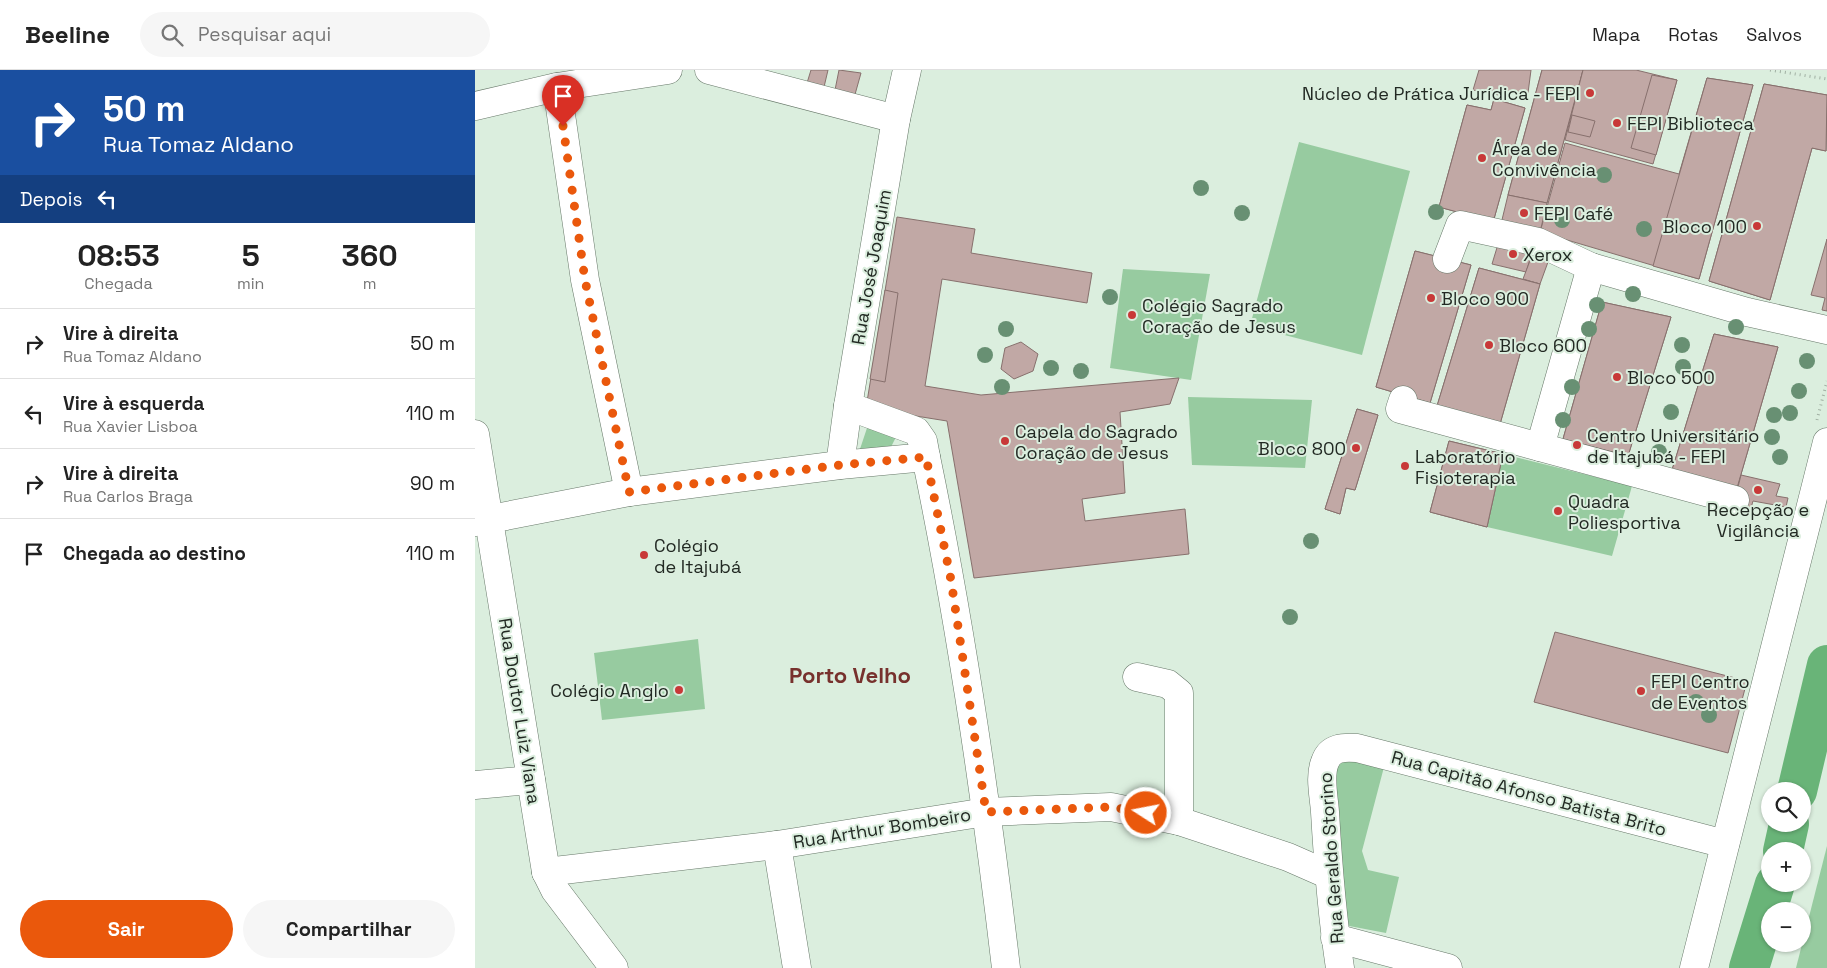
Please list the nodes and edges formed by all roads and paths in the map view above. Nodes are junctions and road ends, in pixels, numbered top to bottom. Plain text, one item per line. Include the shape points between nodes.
1 (668, 70) edge
2 (709, 70) edge
3 (907, 70) edge
4 (1770, 70) edge
5 (1827, 79) edge
6 (557, 87) junction
7 (475, 106) edge
8 (896, 119) junction
9 (1447, 259) dead end
10 (1591, 267) junction
11 (1827, 330) edge
12 (1403, 400) dead end
13 (848, 406) junction
14 (475, 434) edge
15 (1827, 442) edge
16 (1540, 447) junction
17 (926, 457) junction
18 (840, 465) junction
19 (629, 492) junction
20 (1813, 494) junction
21 (1735, 500) dead end
22 (482, 520) edge
23 (1827, 530) edge
24 (1137, 677) dead end
25 (1333, 751) joint
26 (531, 780) junction
27 (475, 785) edge
28 (986, 812) junction
29 (1179, 821) junction
30 (1725, 844) junction
31 (777, 845) junction
32 (546, 872) junction
33 (1329, 875) junction
34 (1335, 938) junction
35 (614, 968) edge
36 (797, 968) edge
37 (1006, 968) edge
38 (1340, 968) edge
39 (1448, 968) edge
40 (1694, 968) edge

1 - 6 street
2 - 8 street
3 - 8 street, Rua José Joaquim
4 - 5 path
6 - 7 street
6 - 19 street via 585,280
8 - 13 street, Rua José Joaquim
9 - 10 street via 1460,225 1538,242
10 - 11 street via 1747,312
10 - 16 street
12 - 16 street via 1400,409 1481,425
13 - 17 street via 916,431 923,441
13 - 18 street, Rua José Joaquim
14 - 22 street, Rua Doutor Luiz Viana
15 - 20 street
16 - 21 street
17 - 18 street
17 - 28 street via 951,580
18 - 19 street
19 - 22 street
20 - 23 street via 1823,497 1816,528
20 - 30 street
22 - 26 street, Rua Doutor Luiz Viana
24 - 29 street via 1168,684 1179,693
25 - 30 street, Rua Capitão Afonso Batista Brito via 1342,747 1357,748
25 - 33 street, Rua Geraldo Storino via 1325,762 1323,778
26 - 27 street
26 - 32 street, Rua Doutor Luiz Viana
28 - 29 street, Rua Arthur Bombeiro via 1111,807
28 - 31 street, Rua Arthur Bombeiro
28 - 37 street
29 - 33 street, Rua Arthur Bombeiro via 1288,857
30 - 40 street
31 - 32 street, Rua Arthur Bombeiro
31 - 36 street
32 - 35 street, Rua Doutor Luiz Viana via 555,890
33 - 34 street, Rua Geraldo Storino
34 - 38 street, Rua Geraldo Storino
34 - 39 street

